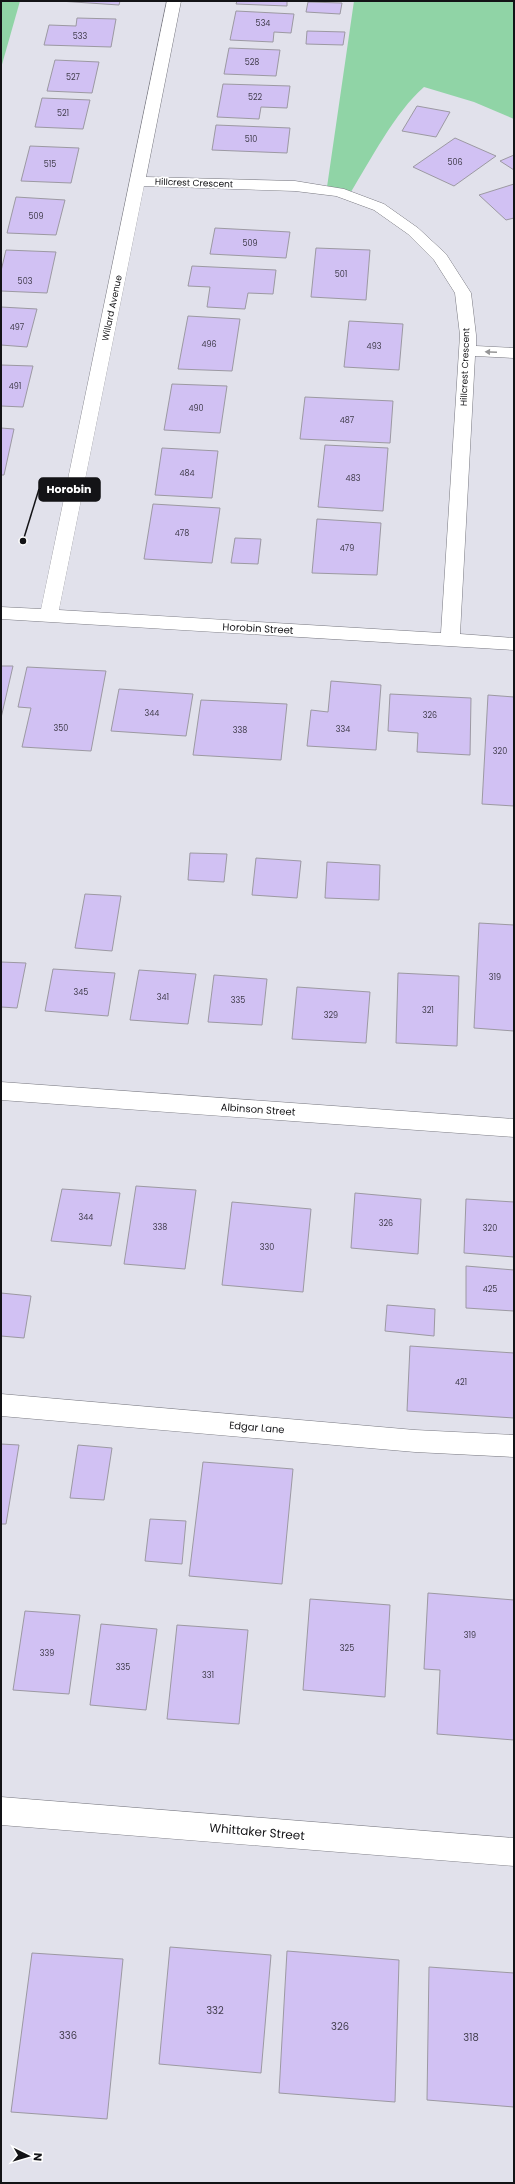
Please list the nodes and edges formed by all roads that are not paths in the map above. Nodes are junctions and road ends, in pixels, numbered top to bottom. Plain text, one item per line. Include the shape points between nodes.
1 (174, 1) edge
2 (138, 181) junction
3 (468, 351) junction
4 (514, 353) edge
5 (1, 613) edge
6 (49, 616) junction
7 (450, 639) junction
8 (514, 644) edge
9 (1, 1091) edge
10 (514, 1128) edge
11 (1, 1405) edge
12 (514, 1446) edge
13 (1, 1811) edge
14 (514, 1852) edge

1 - 2 street, Willard Avenue
2 - 3 street, Hillcrest Crescent via 295,186 339,192 379,207 413,231 440,257 462,293
2 - 6 street, Willard Avenue
4 -> 3 street
3 - 7 street, Hillcrest Crescent
5 - 6 street, Horobin Street
6 - 7 street, Horobin Street
7 - 8 street, Horobin Street
9 - 10 street, Albinson Street
11 - 12 street, Edgar Lane via 415,1441
13 - 14 street, Whittaker Street

